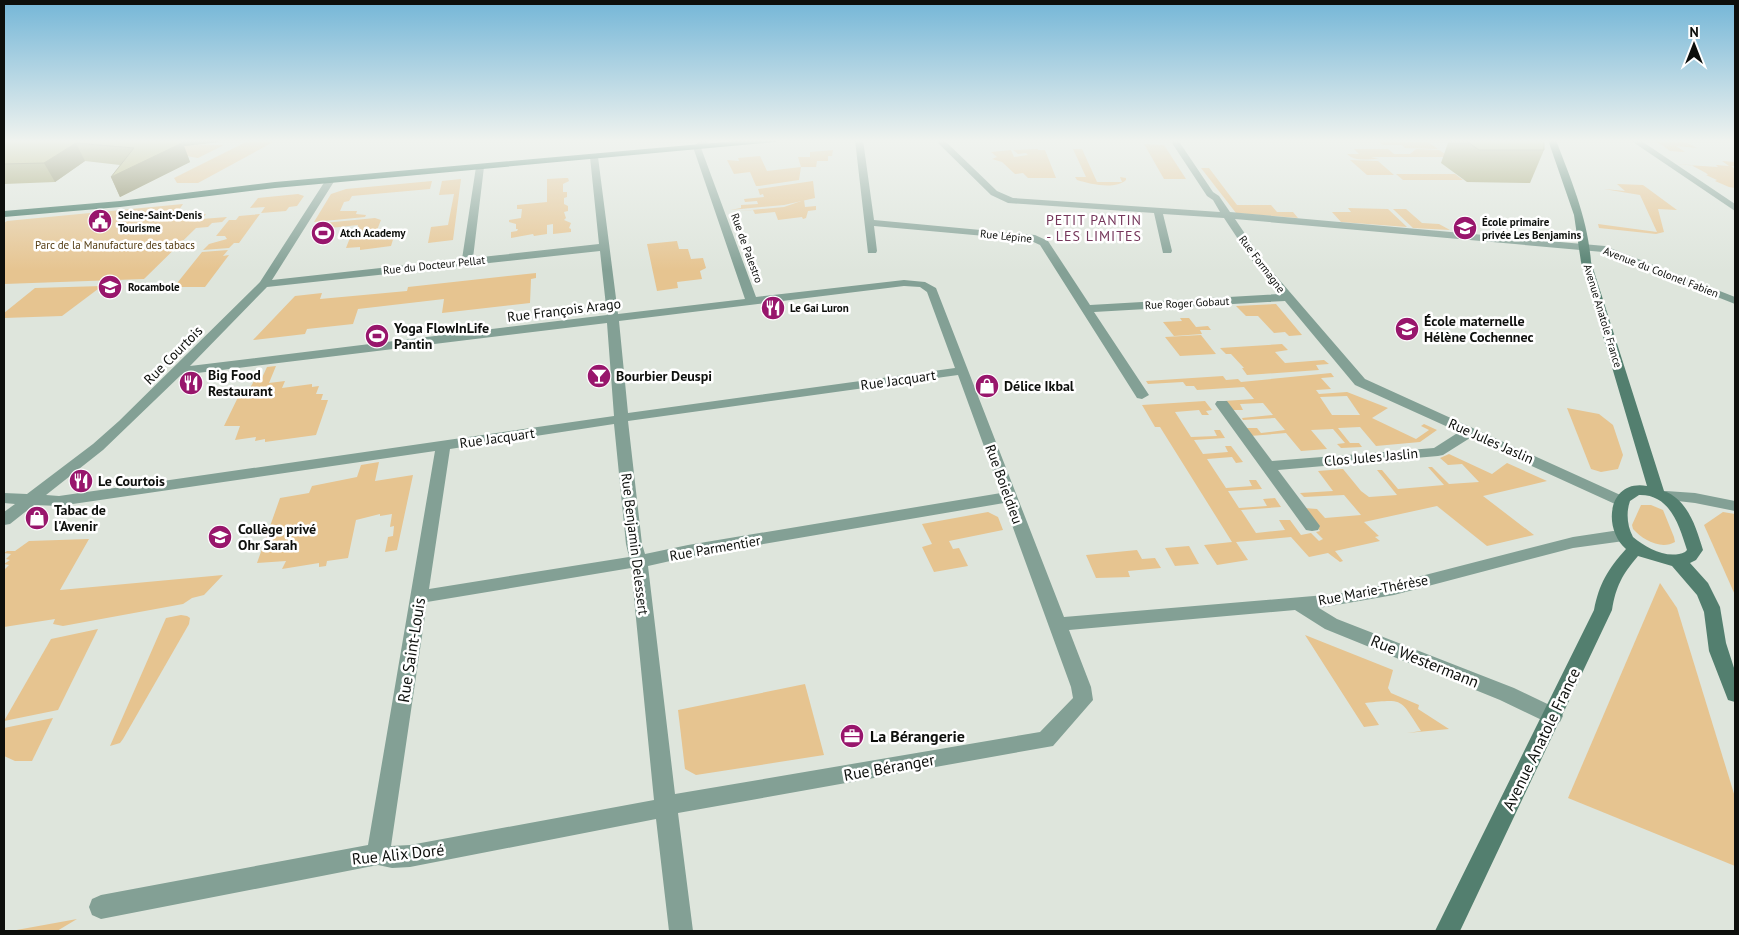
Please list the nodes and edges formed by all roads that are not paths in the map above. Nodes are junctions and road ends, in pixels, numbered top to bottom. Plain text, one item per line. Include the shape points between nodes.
1 (290, 184) edge
2 (328, 184) edge
3 (478, 184) edge
4 (597, 184) edge
5 (710, 184) edge
6 (864, 184) edge
7 (983, 184) edge
8 (1203, 184) edge
9 (1567, 184) edge
10 (1699, 184) edge
11 (275, 185) junction
12 (4, 208) edge
13 (1735, 208) edge
14 (1158, 210) junction
15 (4, 214) edge
16 (1227, 215) junction
17 (869, 223) junction
18 (1586, 246) junction
19 (604, 247) junction
20 (872, 251) dead end
21 (1167, 251) dead end
22 (467, 261) junction
23 (264, 284) junction
24 (925, 285) joint
25 (1287, 297) junction
26 (752, 301) junction
27 (1735, 301) edge
28 (1087, 308) junction
29 (613, 319) junction
30 (178, 371) junction
31 (962, 372) junction
32 (1360, 382) joint
33 (1142, 395) dead end
34 (1222, 404) dead end
35 (622, 418) junction
36 (1469, 432) junction
37 (443, 446) junction
38 (1268, 466) junction
39 (1661, 494) junction
40 (1009, 497) junction
41 (4, 498) edge
42 (32, 499) junction
43 (1621, 500) junction
44 (1735, 506) edge
45 (4, 520) edge
46 (1312, 526) dead end
47 (1630, 542) junction
48 (1676, 560) junction
49 (639, 561) junction
50 (420, 597) junction
51 (1298, 603) junction
52 (1057, 624) junction
53 (1081, 687) joint
54 (1735, 694) edge
55 (1553, 716) junction
56 (666, 806) junction
57 (378, 854) junction
58 (101, 907) dead end
59 (681, 931) edge
60 (1447, 931) edge

1 - 11 main road
2 - 23 street, Rue Courtois
3 - 22 street
4 - 19 street, Rue Benjamin Delessert
5 - 26 street, Rue de Palestro
6 - 17 street
7 - 14 street, Avenue du Colonel Fabien via 994,194 1011,201
8 - 16 street, Rue Formagne
9 - 18 street, Avenue Anatole France
10 - 13 street
11 - 12 main road
11 - 15 main road
14 - 16 street, Avenue du Colonel Fabien
14 - 21 street
16 - 18 street, Avenue du Colonel Fabien
16 - 25 street, Rue Formagne
17 - 20 street
17 - 28 street, Rue Lépine via 1038,240 1044,243
18 - 27 street, Avenue du Colonel Fabien via 1605,249
18 - 39 street, Avenue Anatole France via 1586,262
19 - 22 street, Rue du Docteur Pellat
19 - 29 street, Rue Benjamin Delessert
22 - 23 street, Rue du Docteur Pellat
23 - 30 street, Rue Courtois
24 - 26 street, Rue François Arago via 904,283
24 - 31 street, Rue Boieldieu via 932,289
25 - 28 street, Rue Roger Gobaut
25 - 32 street, Rue Formagne
26 - 29 street, Rue François Arago
28 - 33 street, Rue Lépine
29 - 30 street, Rue François Arago
29 - 35 street, Rue Benjamin Delessert
30 - 42 street, Rue Courtois via 98,447
31 - 35 street, Rue Jacquart
31 - 40 street, Rue Boieldieu
32 - 36 street, Rue Jules Jaslin
34 - 38 street
35 - 37 street, Rue Jacquart
35 - 49 street, Rue Benjamin Delessert via 634,544
36 - 38 street, Clos Jules Jaslin via 1438,452
36 - 43 street, Rue Jules Jaslin
37 - 42 street, Rue Jacquart via 59,500
37 - 50 street, Rue Saint-Louis
38 - 46 street
39 - 43 street via 1641,490 1629,492
39 - 44 street
39 - 48 street via 1676,504 1694,550 1688,559
40 - 49 street, Rue Parmentier
40 - 52 street, Rue Boieldieu
41 - 42 street, Rue Jacquart
42 - 45 street, Rue Courtois
43 - 47 street via 1619,518
47 - 48 street via 1661,558
47 - 51 street, Rue Marie-Thérèse via 1593,537 1394,589 1337,600
47 - 55 street, Avenue Anatole France via 1607,588 1603,610
48 - 54 street via 1695,578 1708,597 1714,614 1720,657
49 - 50 street, Rue Parmentier
49 - 56 street, Rue Benjamin Delessert
50 - 57 street, Rue Saint-Louis
51 - 52 street, Rue Marie-Thérèse
51 - 55 street, Rue Westermann via 1331,624 1507,694
52 - 53 street, Rue Boieldieu
53 - 56 street, Rue Béranger via 1083,700 1046,740
55 - 60 street, Avenue Anatole France
56 - 57 street, Rue Alix Doré via 410,856
56 - 59 street, Rue Benjamin Delessert
57 - 58 street, Rue Alix Doré

